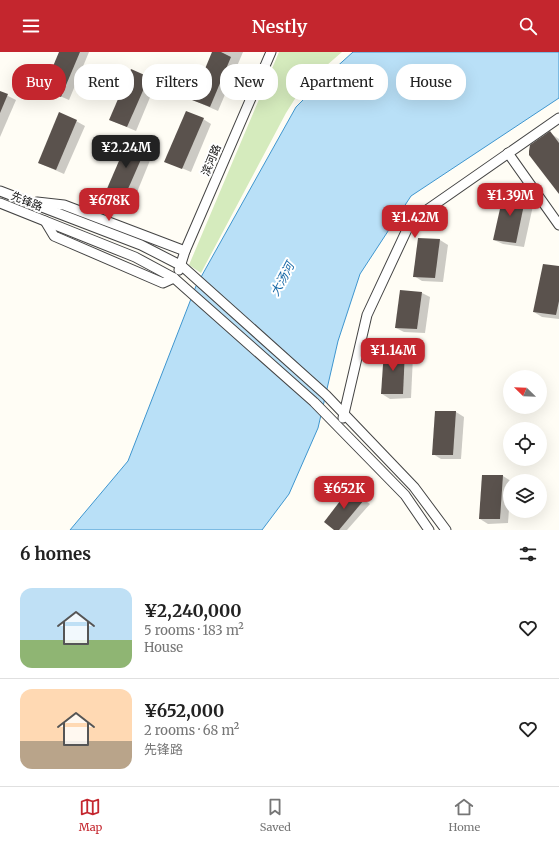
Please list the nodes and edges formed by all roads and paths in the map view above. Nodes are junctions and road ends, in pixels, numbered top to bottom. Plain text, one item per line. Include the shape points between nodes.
1 (271, 52) edge
2 (559, 118) edge
3 (508, 153) junction
4 (0, 191) edge
5 (25, 201) junction
6 (0, 203) edge
7 (45, 221) junction
8 (559, 225) edge
9 (185, 251) junction
10 (182, 266) junction
11 (174, 278) junction
12 (344, 414) junction
13 (340, 428) junction
14 (429, 530) edge
15 (446, 530) edge

1 - 9 street, 滨河路
2 - 3 street
3 - 8 street
3 - 12 street via 411,221 367,316
4 - 5 street
5 - 9 street via 64,205
5 - 10 street via 141,245
6 - 7 street, 先锋路
7 - 11 street, 先锋路 via 135,257
7 - 11 street via 54,236 163,283
9 - 10 street, 滨河路
10 - 11 street, 滨河路
10 - 12 street
11 - 13 street, 先锋路 via 308,396
12 - 13 street
12 - 15 street via 414,487
13 - 14 street, 先锋路 via 405,495

